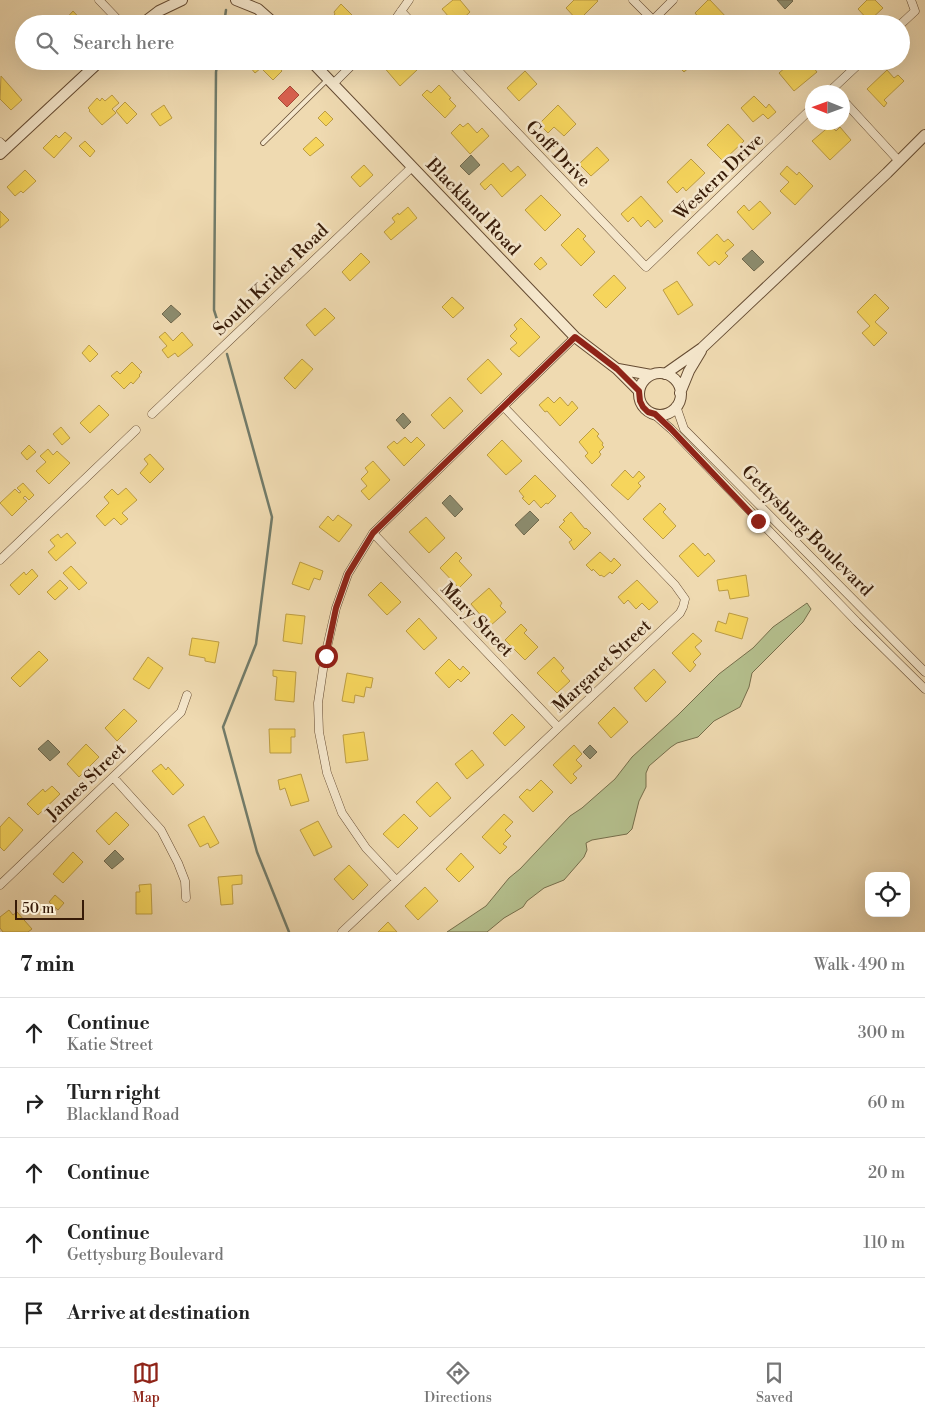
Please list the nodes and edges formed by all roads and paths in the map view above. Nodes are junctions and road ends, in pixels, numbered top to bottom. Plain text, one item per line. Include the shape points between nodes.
1 (99, 0) edge
2 (182, 0) edge
3 (236, 0) edge
4 (409, 0) edge
5 (633, 0) edge
6 (674, 0) edge
7 (911, 0) edge
8 (401, 11) junction
9 (113, 15) edge
10 (154, 15) edge
11 (264, 15) edge
12 (398, 15) edge
13 (405, 15) edge
14 (648, 15) edge
15 (658, 15) edge
16 (910, 16) edge
17 (90, 70) edge
18 (320, 70) edge
19 (345, 70) edge
20 (458, 70) edge
21 (853, 70) edge
22 (331, 82) junction
23 (839, 85) edge
24 (850, 108) edge
25 (805, 115) edge
26 (925, 135) edge
27 (263, 143) dead end
28 (2, 148) edge
29 (898, 161) junction
30 (412, 168) junction
31 (646, 267) joint
32 (575, 337) junction
33 (702, 348) junction
34 (617, 369) junction
35 (665, 374) junction
36 (651, 375) junction
37 (639, 391) junction
38 (680, 393) junction
39 (676, 406) junction
40 (504, 407) junction
41 (152, 414) dead end
42 (655, 414) junction
43 (136, 430) dead end
44 (373, 533) junction
45 (0, 560) edge
46 (878, 623) junction
47 (868, 633) junction
48 (925, 672) edge
49 (924, 686) edge
50 (187, 695) dead end
51 (558, 727) junction
52 (113, 777) junction
53 (396, 880) junction
54 (0, 886) edge
55 (186, 898) dead end
56 (342, 932) edge

1 - 9 street
2 - 10 street
3 - 11 street
4 - 8 street
5 - 14 street
6 - 15 street
7 - 16 street via 915,11
8 - 12 street
8 - 13 street
17 - 28 street
18 - 22 street, Blackland Road
19 - 22 street
20 - 31 street, Goff Drive
21 - 23 street
22 - 27 lane
22 - 30 street, Blackland Road
24 - 29 street
25 - 31 street, Western Drive
26 - 29 street
29 - 33 street
30 - 32 street, Blackland Road
30 - 41 street, South Krider Road
32 - 34 street, Blackland Road
32 - 40 street
33 - 35 street
33 - 38 street
34 - 36 street, Blackland Road
34 - 37 street, Blackland Road
35 - 36 street
35 - 38 street via 674,378
36 - 37 street via 643,381
37 - 42 street via 643,407
38 - 39 street
39 - 42 street via 668,413
39 - 46 street, Gettysburg Boulevard via 684,429
40 - 44 street
40 - 51 street, Margaret Street via 663,571 685,599 680,612
42 - 47 street, Gettysburg Boulevard
43 - 45 street
44 - 51 street, Mary Street
44 - 53 street via 348,574 336,608 319,696 319,732 326,773 342,812 366,848
46 - 47 street
46 - 48 street, Gettysburg Boulevard
47 - 49 street, Gettysburg Boulevard
50 - 52 street, James Street via 181,712
51 - 53 street, Margaret Street
52 - 54 street, James Street
52 - 55 street via 161,830 185,880
53 - 56 street, Margaret Street

